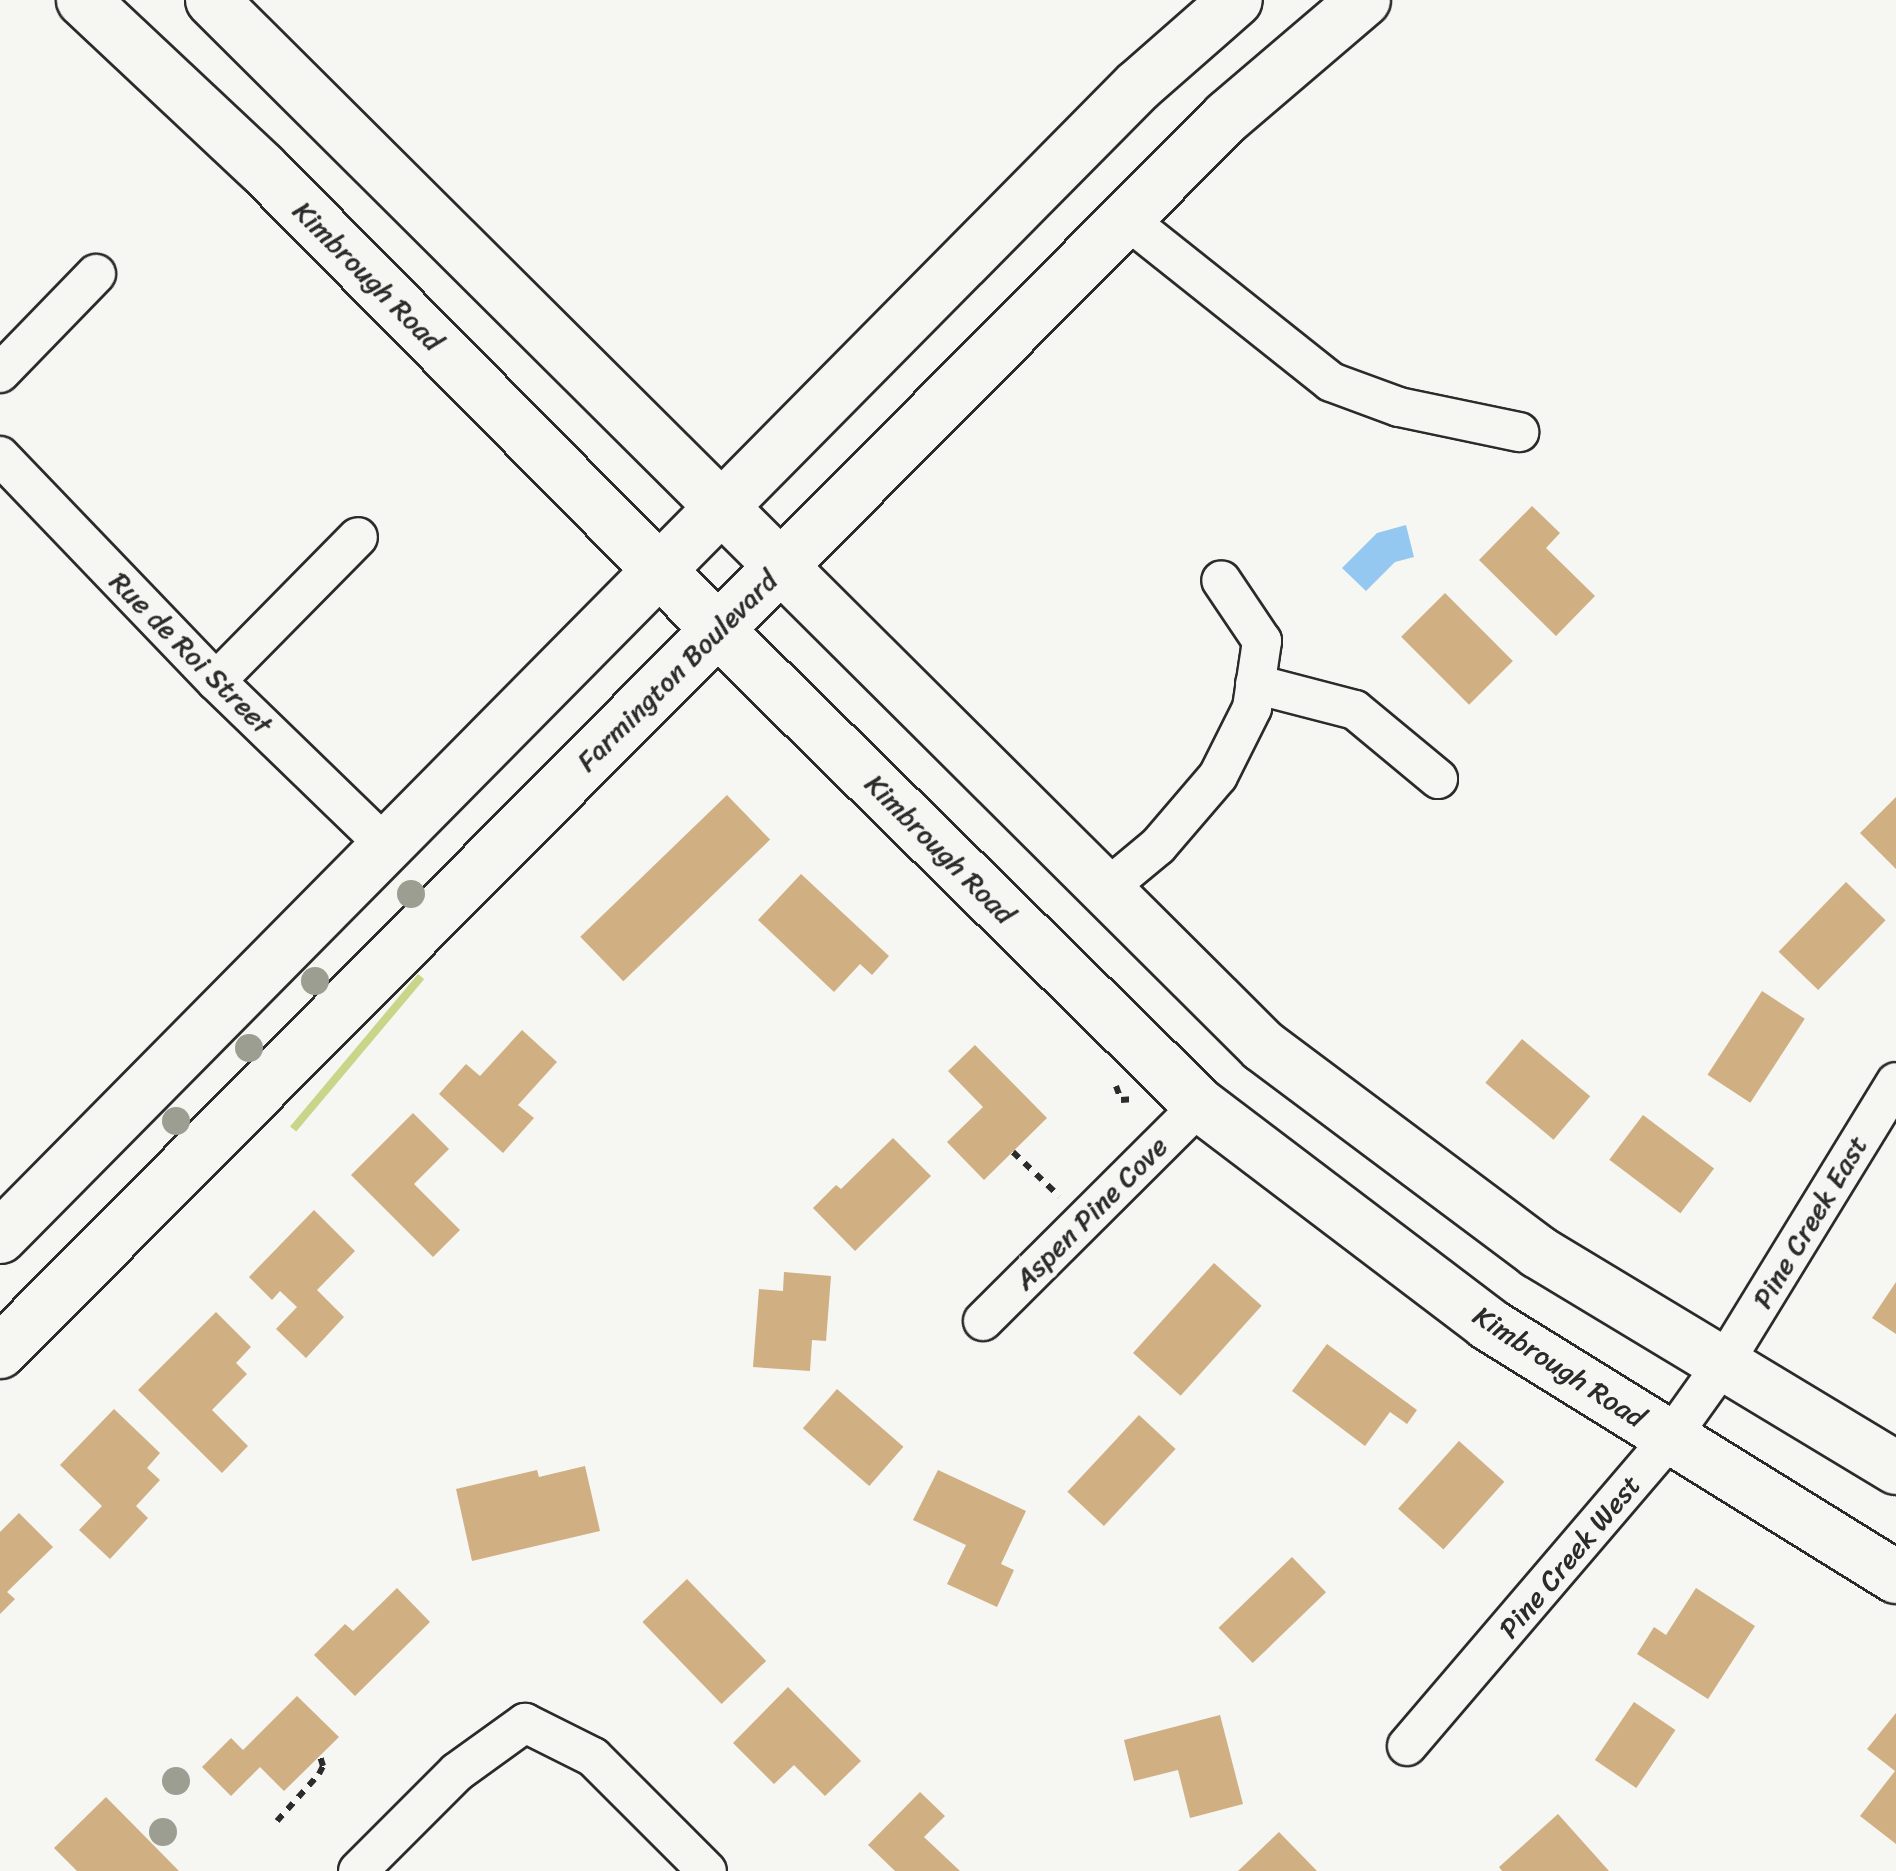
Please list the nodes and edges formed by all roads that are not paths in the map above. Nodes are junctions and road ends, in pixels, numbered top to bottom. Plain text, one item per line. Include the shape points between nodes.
1 (82, 0) edge
2 (212, 0) edge
3 (1236, 0) edge
4 (1364, 0) edge
5 (1125, 218) junction
6 (96, 274) dead end
7 (0, 373) edge
8 (1519, 432) dead end
9 (0, 456) edge
10 (720, 509) junction
11 (358, 536) dead end
12 (780, 567) junction
13 (660, 570) junction
14 (1221, 580) dead end
15 (720, 632) junction
16 (216, 681) junction
17 (1255, 684) junction
18 (1438, 779) dead end
19 (386, 846) junction
20 (1105, 890) junction
21 (1896, 1082) edge
22 (1200, 1105) junction
23 (0, 1237) edge
24 (983, 1321) dead end
25 (0, 1352) edge
26 (1724, 1362) junction
27 (1670, 1438) junction
28 (1896, 1468) edge
29 (1896, 1577) edge
30 (1407, 1746) dead end
31 (358, 1871) edge
32 (706, 1871) edge

1 - 13 street, Kimbrough Road via 262,168
2 - 10 street
3 - 10 street via 1138,86
4 - 5 street, Farmington Boulevard via 1227,117
5 - 8 street via 1330,382 1399,407
5 - 12 street, Farmington Boulevard
6 - 7 street
9 - 16 street, Rue de Roi Street
10 - 12 street
10 - 13 street
11 - 16 street
12 - 15 street, Farmington Boulevard
12 - 20 street
13 - 15 street, Kimbrough Road
13 - 19 street
14 - 17 street via 1262,640
15 - 22 street, Kimbrough Road
15 - 25 street, Farmington Boulevard
16 - 19 street, Rue de Roi Street
17 - 18 street via 1355,710
17 - 20 street via 1252,708 1218,776 1158,846
19 - 23 street
20 - 26 street via 1262,1046 1538,1252
21 - 26 street, Pine Creek East
22 - 24 street, Aspen Pine Cove
22 - 27 street, Kimbrough Road via 1488,1324
26 - 27 street, Pine Creek West
26 - 28 street
27 - 29 street, Kimbrough Road
27 - 30 street, Pine Creek West
31 - 32 street via 456,1772 525,1723 594,1758

